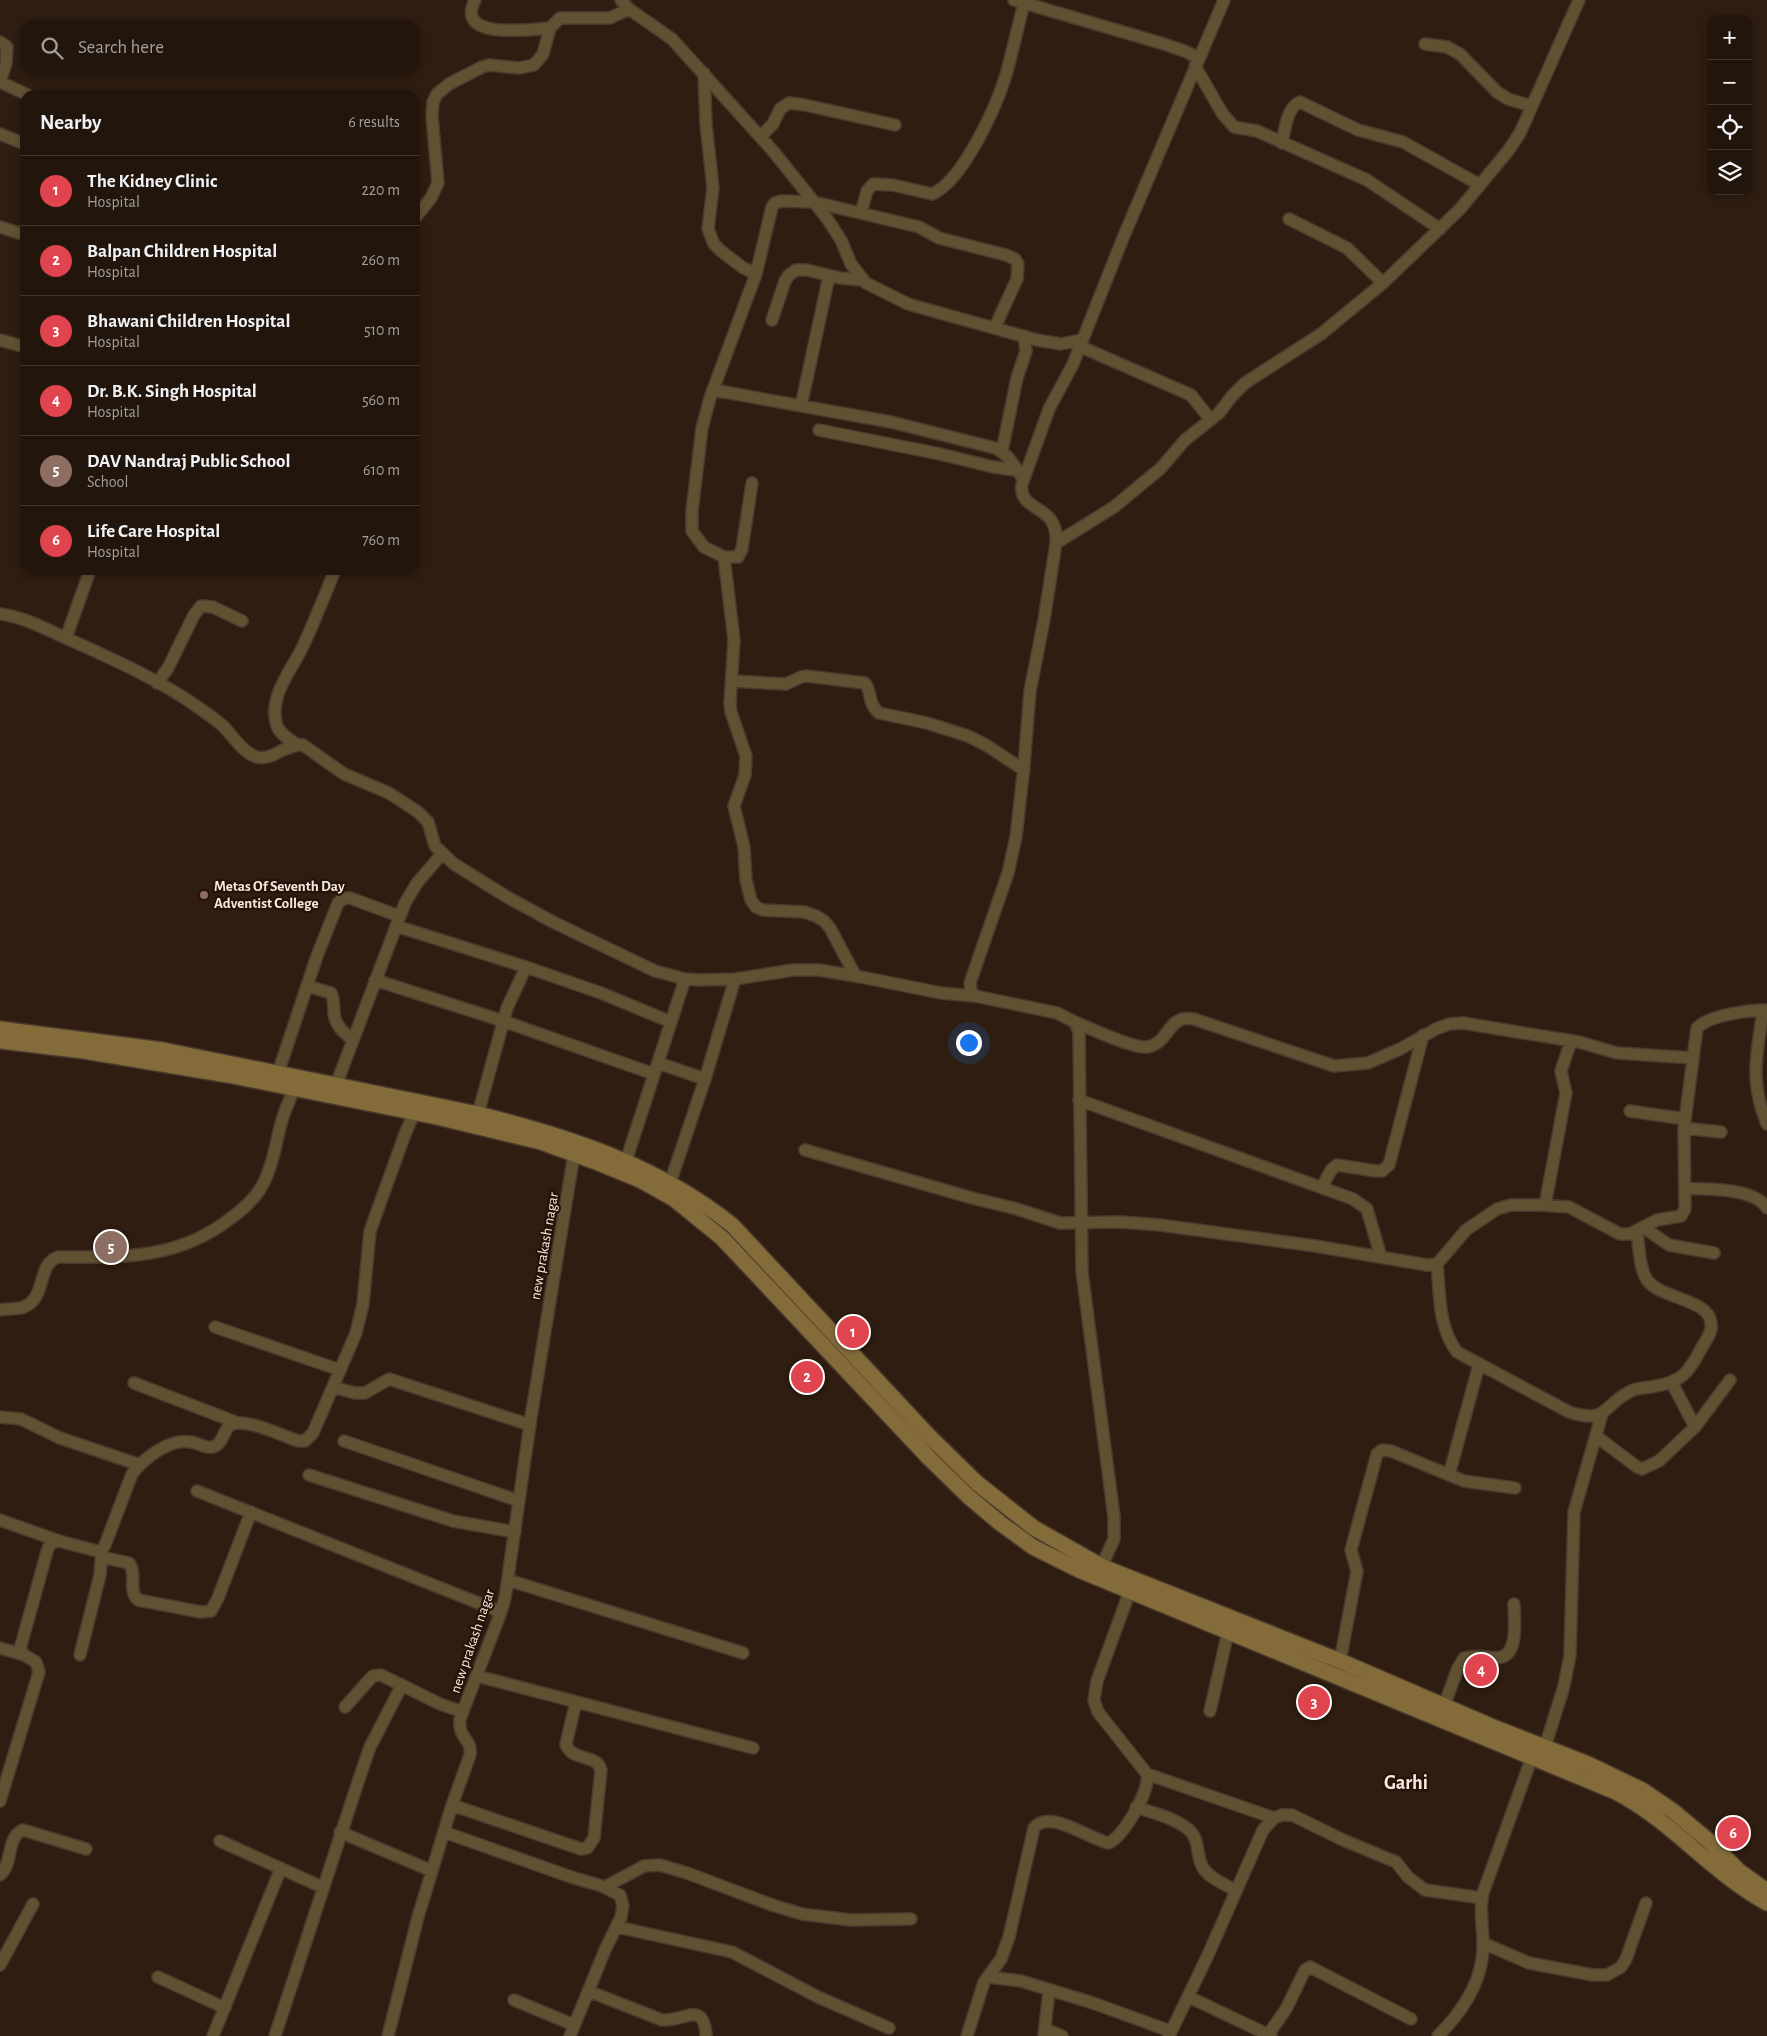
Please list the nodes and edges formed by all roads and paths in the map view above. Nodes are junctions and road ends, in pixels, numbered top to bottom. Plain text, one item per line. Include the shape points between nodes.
1 (475, 0) edge
2 (1224, 0) edge
3 (1579, 0) edge
4 (1021, 1) edge
5 (625, 4) edge
6 (550, 28) junction
7 (0, 42) edge
8 (1425, 44) dead end
9 (1197, 62) junction
10 (704, 73) junction
11 (0, 82) edge
12 (20, 91) edge
13 (1532, 106) junction
14 (895, 125) dead end
15 (0, 134) edge
16 (761, 136) junction
17 (20, 142) edge
18 (1282, 142) junction
19 (1480, 185) junction
20 (814, 202) junction
21 (420, 212) edge
22 (861, 213) junction
23 (1289, 219) dead end
24 (0, 227) edge
25 (1440, 229) junction
26 (20, 233) edge
27 (756, 274) junction
28 (829, 276) junction
29 (862, 280) junction
30 (1383, 283) junction
31 (772, 320) dead end
32 (995, 327) junction
33 (1024, 336) junction
34 (0, 340) edge
35 (1080, 343) junction
36 (20, 346) edge
37 (713, 390) junction
38 (801, 406) junction
39 (1210, 419) junction
40 (819, 430) dead end
41 (1002, 451) junction
42 (1016, 470) junction
43 (1024, 479) junction
44 (752, 483) dead end
45 (1056, 543) junction
46 (724, 557) junction
47 (88, 575) edge
48 (333, 575) edge
49 (0, 614) edge
50 (242, 621) dead end
51 (66, 638) junction
52 (732, 681) junction
53 (157, 683) junction
54 (296, 744) junction
55 (1024, 770) junction
56 (442, 854) junction
57 (398, 921) junction
58 (526, 967) junction
59 (855, 976) junction
60 (686, 979) junction
61 (735, 979) junction
62 (375, 980) junction
63 (307, 986) junction
64 (975, 996) junction
65 (1765, 1010) edge
66 (503, 1021) junction
67 (671, 1022) junction
68 (1075, 1022) junction
69 (0, 1029) edge
70 (1424, 1035) junction
71 (352, 1039) junction
72 (0, 1041) edge
73 (1571, 1041) junction
74 (1693, 1058) junction
75 (656, 1068) junction
76 (278, 1073) junction
77 (705, 1079) junction
78 (336, 1085) junction
79 (294, 1088) junction
80 (1079, 1100) junction
81 (416, 1107) junction
82 (1630, 1111) dead end
83 (478, 1114) junction
84 (1685, 1123) junction
85 (1767, 1124) edge
86 (1721, 1132) dead end
87 (805, 1150) dead end
88 (574, 1154) junction
89 (626, 1161) junction
90 (670, 1183) junction
91 (1322, 1187) junction
92 (1685, 1188) junction
93 (1545, 1205) junction
94 (1767, 1208) edge
95 (1082, 1222) junction
96 (1640, 1229) junction
97 (1714, 1253) dead end
98 (1381, 1257) junction
99 (1437, 1264) junction
100 (0, 1310) edge
101 (215, 1327) dead end
102 (1479, 1365) junction
103 (340, 1370) junction
104 (1730, 1380) dead end
105 (134, 1383) dead end
106 (1672, 1383) junction
107 (333, 1387) junction
108 (1602, 1414) junction
109 (0, 1417) edge
110 (238, 1423) junction
111 (530, 1425) junction
112 (1695, 1427) junction
113 (1596, 1436) junction
114 (344, 1441) dead end
115 (140, 1465) junction
116 (309, 1475) dead end
117 (1449, 1475) junction
118 (1515, 1488) dead end
119 (197, 1491) dead end
120 (519, 1501) junction
121 (251, 1512) junction
122 (0, 1520) edge
123 (515, 1532) junction
124 (59, 1541) junction
125 (101, 1553) junction
126 (1099, 1572) junction
127 (508, 1580) junction
128 (1132, 1585) junction
129 (1514, 1604) dead end
130 (501, 1612) junction
131 (1228, 1632) junction
132 (0, 1648) edge
133 (742, 1653) dead end
134 (24, 1655) junction
135 (80, 1655) dead end
136 (1340, 1661) junction
137 (476, 1676) junction
138 (402, 1685) junction
139 (576, 1702) junction
140 (1444, 1706) junction
141 (345, 1708) dead end
142 (1210, 1711) dead end
143 (463, 1712) junction
144 (1545, 1747) junction
145 (753, 1748) dead end
146 (1532, 1757) junction
147 (1147, 1774) junction
148 (0, 1800) edge
149 (452, 1805) junction
150 (1136, 1806) junction
151 (1274, 1818) junction
152 (340, 1832) junction
153 (444, 1832) junction
154 (220, 1841) dead end
155 (86, 1849) dead end
156 (280, 1868) junction
157 (432, 1872) junction
158 (0, 1875) edge
159 (322, 1887) junction
160 (605, 1888) junction
161 (1236, 1890) junction
162 (1767, 1890) edge
163 (1482, 1898) junction
164 (1646, 1902) dead end
165 (1767, 1903) edge
166 (33, 1904) dead end
167 (911, 1919) dead end
168 (617, 1927) junction
169 (1483, 1943) junction
170 (0, 1965) edge
171 (158, 1977) dead end
172 (988, 1977) junction
173 (1049, 1990) junction
174 (588, 1991) junction
175 (1189, 1997) junction
176 (514, 2000) dead end
177 (225, 2008) junction
178 (1411, 2019) dead end
179 (889, 2028) dead end
180 (572, 2031) edge
181 (1044, 2032) edge
182 (1170, 2034) edge
183 (1265, 2035) edge
184 (214, 2036) edge
185 (275, 2036) edge
186 (388, 2036) edge
187 (706, 2036) edge
188 (967, 2036) edge
189 (1062, 2036) edge
190 (1438, 2036) edge

1 - 6 street via 471,12 480,26 509,30
2 - 9 street
3 - 13 street
4 - 9 street via 1164,44 1187,52
4 - 22 street via 1006,75 997,99 956,174 932,194 892,184 873,184 867,191
5 - 6 street via 610,18 560,18
5 - 10 street via 664,32
6 - 21 street via 543,54 534,65 519,68 482,66 437,94 432,116 438,183
7 - 11 street via 8,48
8 - 13 street via 1454,49 1496,92
9 - 18 street via 1222,113 1234,127 1257,131
9 - 35 street
10 - 16 street
10 - 27 street via 713,188 708,229 721,251
11 - 12 street
13 - 19 street via 1516,140
14 - 16 street via 789,103 780,109 773,124
15 - 17 street
16 - 20 street
18 - 19 street via 1291,109 1300,102 1358,130 1404,142
18 - 25 street via 1366,180
19 - 25 street
20 - 22 street
20 - 27 street via 780,200 775,203
20 - 29 street via 836,231
22 - 32 street via 919,227 939,238 1015,259 1017,279
23 - 30 street via 1347,248
24 - 26 street
25 - 30 street
27 - 37 street
28 - 29 street
28 - 31 street via 800,269 793,271 785,282
28 - 38 street
29 - 32 street via 908,304
30 - 39 street via 1321,334 1246,383
32 - 33 street
33 - 35 street via 1061,344
33 - 41 street via 1026,351
34 - 36 street
35 - 39 street via 1191,395
35 - 43 street via 1066,379 1049,409
37 - 38 street
37 - 46 street via 704,413 692,530 704,547
38 - 41 street via 891,422
39 - 45 street via 1185,440 1161,468 1114,507
40 - 42 street
41 - 42 street
42 - 43 street
43 - 45 street via 1021,493 1024,499 1049,517 1057,534
44 - 46 street via 742,549 738,556
45 - 55 street via 1030,691
46 - 52 street via 734,640
47 - 51 street
48 - 54 street via 277,698 277,726
49 - 51 street via 21,618
50 - 53 street via 213,607 201,606
51 - 53 street
52 - 55 street via 786,684 806,676 866,683 869,698 879,713 968,736 986,744
52 - 59 street via 730,703 746,756 745,775 734,806 744,847 751,900 763,910 804,912 824,921
53 - 54 street via 206,713 254,756 269,756
54 - 56 street via 303,744 344,774 389,793 411,807 428,822 435,846
55 - 64 street via 1008,873 971,975 971,991
56 - 57 street via 410,892
56 - 60 street via 553,922 655,970
57 - 58 street
57 - 62 street
57 - 63 street via 344,898 338,903
58 - 66 street
58 - 67 street
59 - 61 street via 804,969
59 - 64 street via 941,993
60 - 61 street
60 - 67 street
61 - 77 street
62 - 66 street
62 - 71 street
63 - 71 street via 331,993 337,1023
63 - 76 street
64 - 68 street via 1057,1013
65 - 74 street via 1701,1024 1696,1033
65 - 85 street via 1755,1076 1756,1093
66 - 75 street
66 - 83 street
67 - 75 street
68 - 70 street via 1141,1048 1156,1045 1182,1019 1194,1019 1334,1066 1368,1063
68 - 80 street via 1080,1041
69 - 76 main road via 163,1050
70 - 73 street via 1449,1024 1463,1023
70 - 91 street via 1389,1165 1382,1171 1337,1165
71 - 78 street
72 - 79 main road via 84,1051
73 - 74 street via 1617,1053
73 - 93 street via 1562,1071 1566,1094
74 - 84 street
75 - 77 street
75 - 89 street
76 - 78 main road
77 - 90 street
78 - 81 main road
79 - 81 main road
79 - 100 street via 265,1181 253,1199 228,1221 189,1244 174,1248 124,1257 52,1259 47,1263 40,1290 34,1298 23,1308
80 - 91 street
80 - 95 street
81 - 83 main road
81 - 88 main road
81 - 103 street via 370,1231 360,1320
82 - 84 street
83 - 89 main road via 543,1131
84 - 86 street
84 - 92 street
87 - 95 street via 1060,1223
88 - 111 street, new prakash nagar
88 - 126 main road via 655,1187 706,1224 969,1497 1033,1547
89 - 90 main road
90 - 126 main road via 732,1225 977,1483 1034,1528
91 - 98 street via 1361,1203 1367,1210
92 - 94 street via 1748,1194
92 - 96 street via 1685,1209 1680,1216 1657,1220
93 - 96 street via 1569,1207 1620,1234
93 - 99 street via 1511,1206 1497,1210 1466,1230
95 - 98 street via 1188,1228
95 - 126 street via 1083,1284 1114,1517 1114,1539
96 - 97 street via 1670,1245
96 - 106 street via 1643,1270 1647,1279 1660,1290 1703,1308 1712,1322 1712,1329 1692,1368
98 - 99 street
99 - 102 street via 1446,1333 1457,1352
101 - 103 street
102 - 108 street via 1569,1412 1590,1417
102 - 117 street
103 - 107 street
104 - 112 street
105 - 110 street
106 - 108 street via 1630,1391
106 - 112 street
107 - 110 street via 313,1433 305,1441
107 - 111 street via 365,1393 389,1379
108 - 113 street
109 - 115 street via 21,1419 68,1441
110 - 115 street via 228,1428 217,1445 212,1447 182,1441
111 - 120 street, new prakash nagar
112 - 113 street via 1659,1461 1642,1469
113 - 144 street via 1572,1525 1570,1655
114 - 120 street
115 - 125 street via 132,1474
116 - 123 street via 453,1521
117 - 118 street via 1474,1484
117 - 136 street via 1391,1451 1382,1450 1377,1454 1351,1550 1357,1571
119 - 121 street
120 - 123 street, new prakash nagar
121 - 125 street via 218,1598 206,1612 138,1600 132,1590 134,1574 129,1563
121 - 130 street
122 - 124 street
123 - 127 street, new prakash nagar
124 - 125 street
124 - 134 street via 53,1542 45,1554 21,1643
125 - 135 street via 95,1600
126 - 128 main road
127 - 130 street, new prakash nagar
127 - 133 street
128 - 131 main road
128 - 136 main road
128 - 147 street via 1097,1681 1094,1700 1098,1712
129 - 140 street via 1514,1637 1509,1653 1499,1658 1464,1658
130 - 137 street, new prakash nagar
131 - 142 street
131 - 146 main road
132 - 134 street
134 - 148 street via 36,1662 39,1672
136 - 140 main road
137 - 139 street
137 - 143 street, new prakash nagar
138 - 141 street via 388,1677 373,1676
138 - 143 street
138 - 152 street via 370,1747
139 - 145 street
139 - 149 street via 566,1744 568,1750 595,1761 601,1770 594,1838 587,1848 580,1849
140 - 144 main road
143 - 149 street, new prakash nagar via 459,1729 471,1747
144 - 162 main road via 1607,1773 1657,1799 1710,1842 1739,1871
146 - 163 street
146 - 165 main road via 1640,1805 1735,1882
147 - 150 street via 1147,1788
147 - 151 street
149 - 153 street, new prakash nagar
150 - 161 street via 1190,1830 1206,1872
150 - 172 street via 1122,1833 1109,1843 1057,1822 1038,1822 1009,1937 1001,1959
151 - 161 street via 1263,1830
151 - 163 street via 1292,1815 1388,1858 1425,1890
152 - 157 street
152 - 159 street
153 - 157 street, new prakash nagar
153 - 160 street
154 - 156 street
155 - 158 street via 23,1830 17,1832 6,1867
156 - 159 street
156 - 177 street
157 - 186 street, new prakash nagar
159 - 185 street
160 - 167 street via 644,1866 660,1865 802,1914 851,1920
160 - 168 street via 620,1895 623,1906
161 - 175 street
163 - 169 street
164 - 169 street via 1626,1959 1608,1976 1529,1963
166 - 170 street
168 - 174 street
168 - 179 street via 732,1952 809,1993
169 - 190 street via 1481,1968 1466,2002 1452,2023
171 - 177 street
172 - 173 street via 1021,1981
172 - 188 street
173 - 181 street
173 - 182 street via 1093,2003
174 - 180 street
174 - 187 street via 662,2020 698,2015 705,2023
175 - 182 street
175 - 183 street
176 - 180 street
177 - 184 street
178 - 183 street via 1310,1967 1305,1970 1286,2009
181 - 189 street

